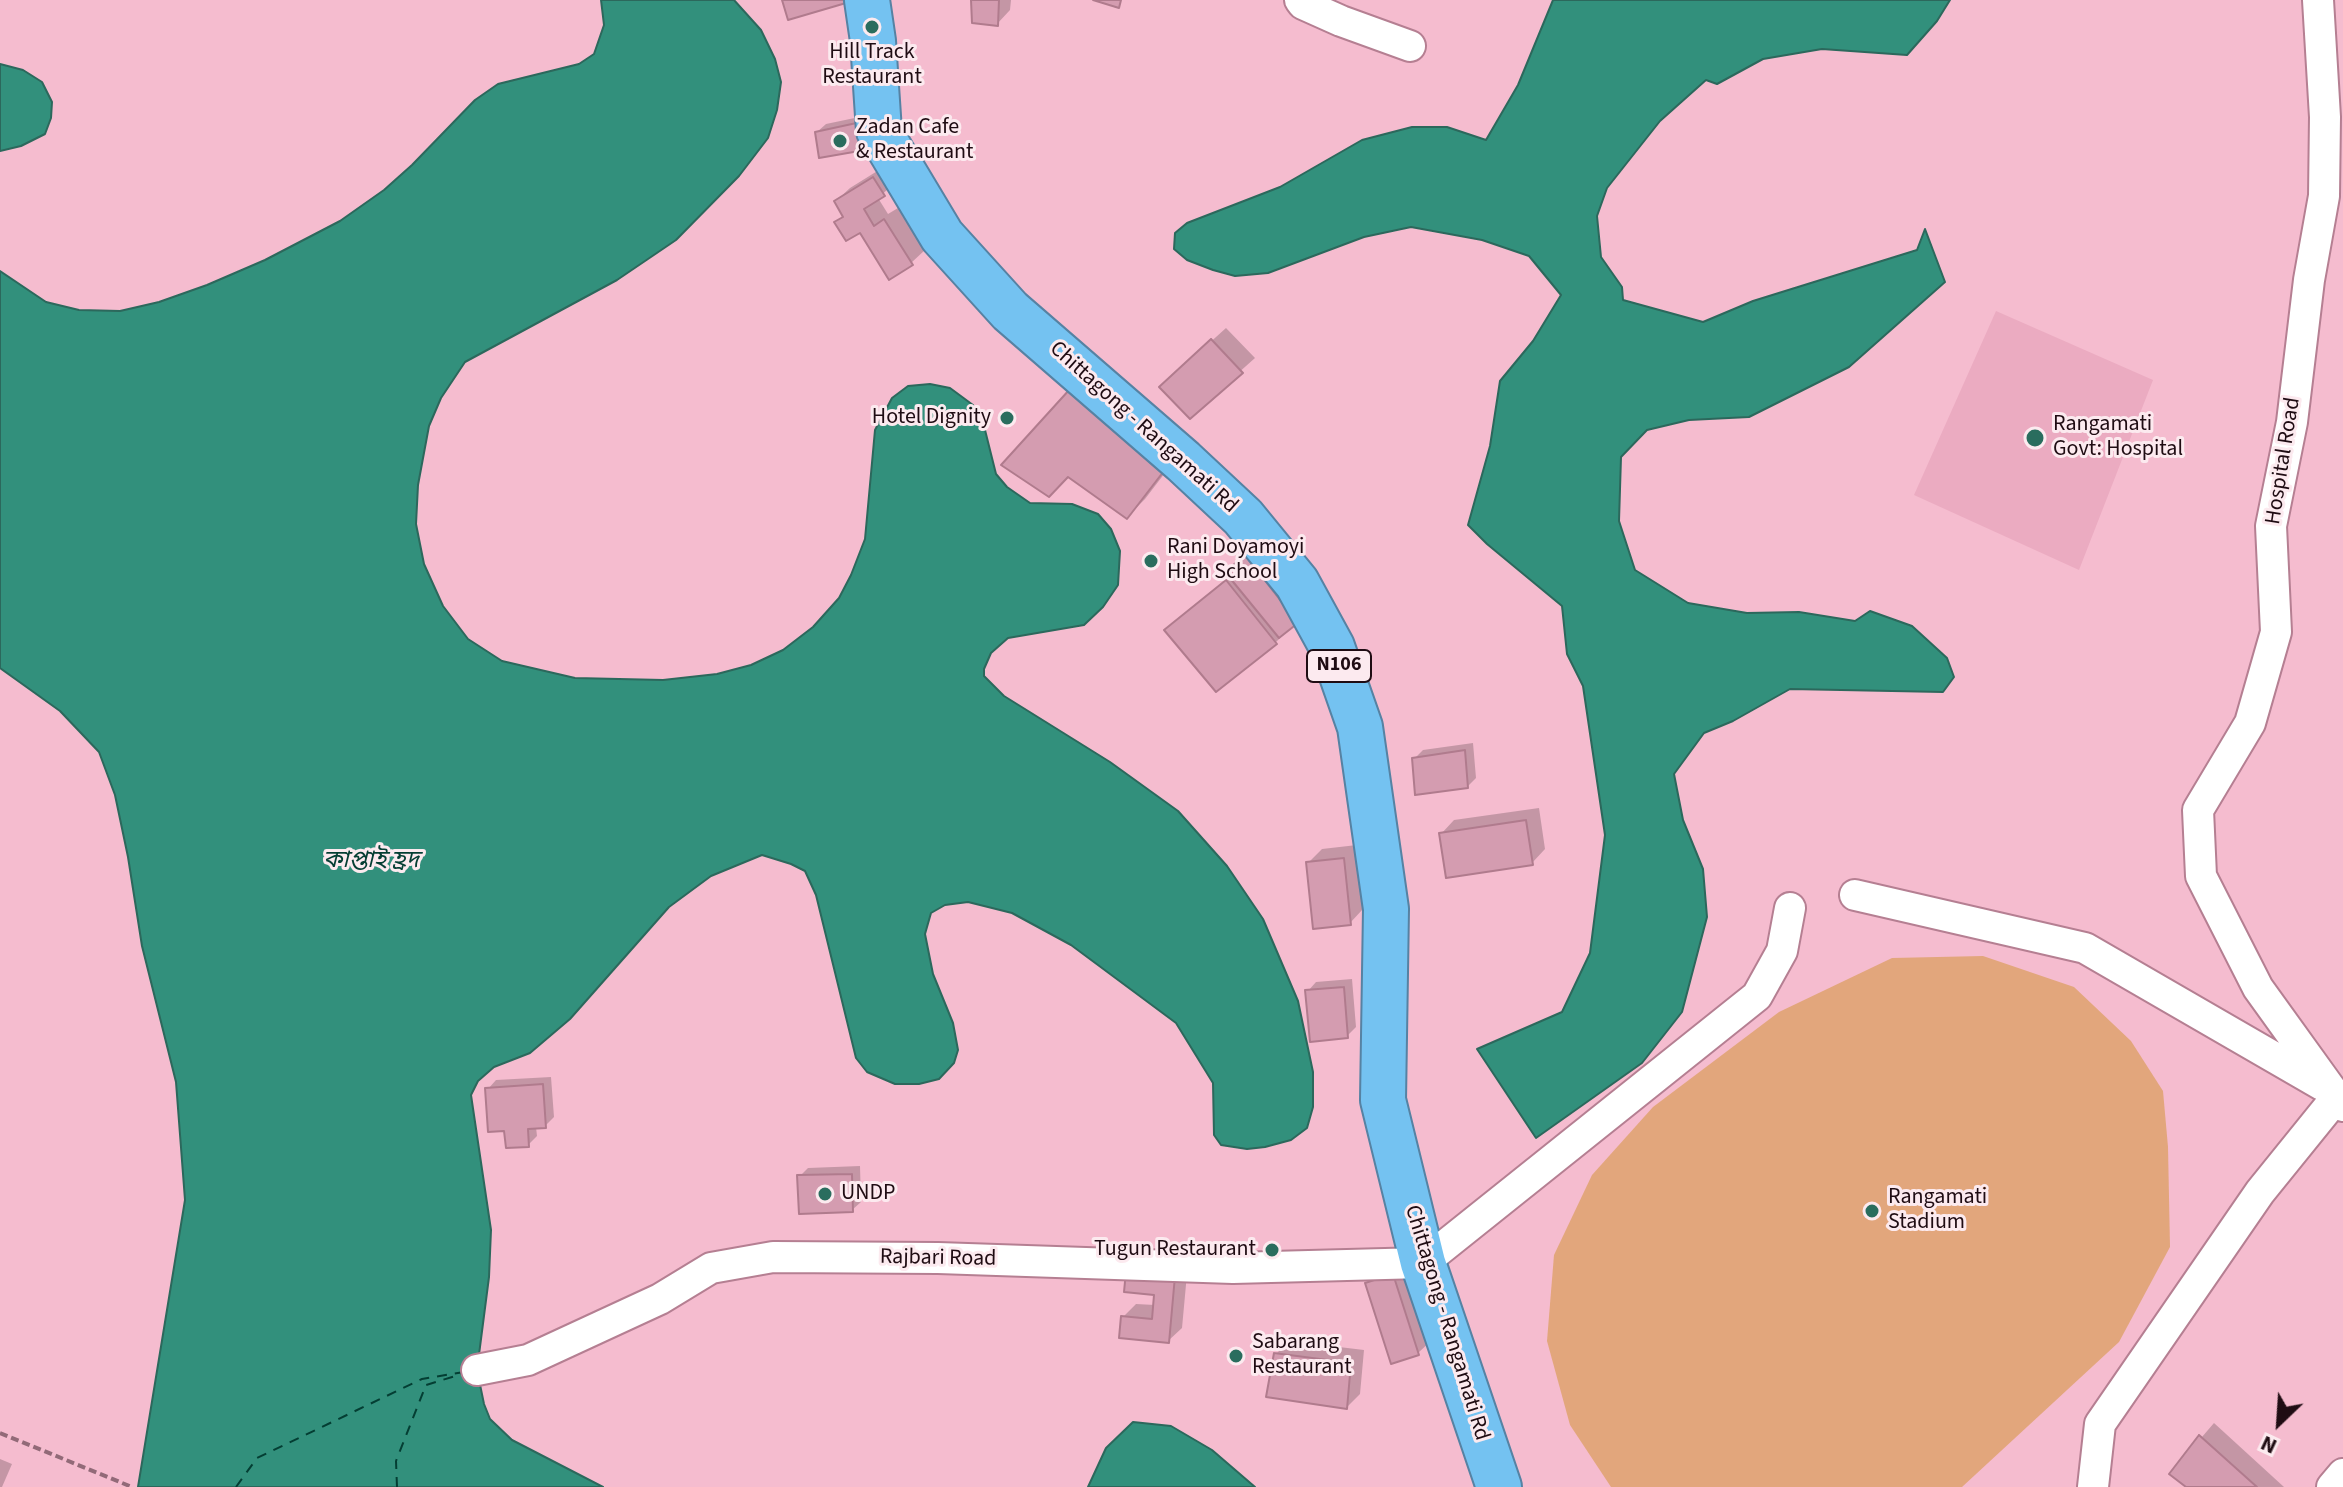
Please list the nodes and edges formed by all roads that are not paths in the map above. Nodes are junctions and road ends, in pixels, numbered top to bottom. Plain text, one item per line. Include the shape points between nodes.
1 (867, 0) edge
2 (1300, 0) edge
3 (2318, 0) edge
4 (1410, 46) dead end
5 (1855, 895) dead end
6 (1790, 908) dead end
7 (2336, 1098) edge
8 (1423, 1263) junction
9 (477, 1370) dead end
10 (2343, 1474) edge
11 (1499, 1487) edge
12 (2093, 1487) edge
13 (2332, 1487) edge

1 - 8 highway, Chittagong - Rangamati Rd / N106 via 879,131 942,236 1010,311 1243,517 1297,583 1332,647 1360,727 1386,909 1383,1100
2 - 4 street
3 - 7 street, Hospital Road via 2324,196 2292,422 2271,526 2276,632 2250,723 2198,810 2201,876 2258,988
5 - 7 street via 2085,948
6 - 8 street via 1782,951 1757,996
7 - 12 street via 2260,1192 2100,1424
8 - 9 street, Rajbari Road via 1233,1268 773,1257 711,1268 660,1299 528,1360
8 - 11 highway, Chittagong - Rangamati Rd / N106
10 - 13 street

